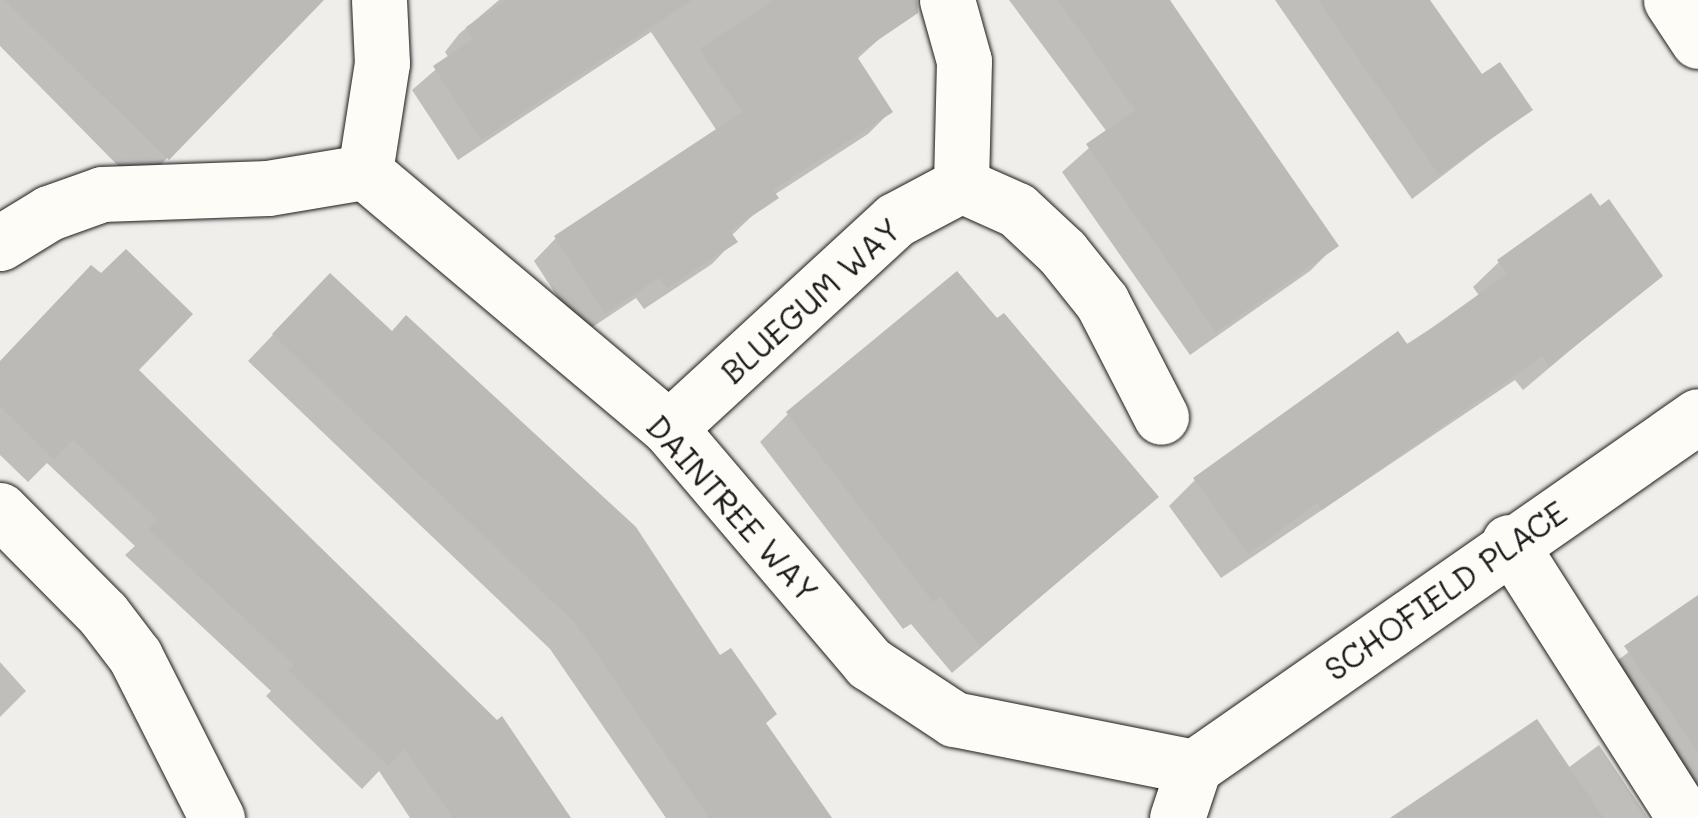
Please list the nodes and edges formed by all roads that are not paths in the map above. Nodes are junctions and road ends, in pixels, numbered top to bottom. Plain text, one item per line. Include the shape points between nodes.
1 (378, 0) edge
2 (947, 0) edge
3 (1671, 0) edge
4 (1698, 41) edge
5 (364, 172) junction
6 (961, 185) junction
7 (0, 243) edge
8 (1698, 416) edge
9 (1161, 417) dead end
10 (668, 428) junction
11 (0, 510) edge
12 (1509, 542) junction
13 (1194, 767) junction
14 (216, 818) edge
15 (1177, 818) edge
16 (1685, 818) edge

1 - 5 street via 382,63
2 - 6 street via 964,61
3 - 4 street
5 - 7 street via 268,188 102,194 50,212
5 - 10 street, DAINTREE WAY
6 - 9 street via 1017,210 1062,252 1102,302
6 - 10 street, BLUEGUM WAY via 895,220
8 - 12 street, SCHOFIELD PLACE
10 - 13 street, DAINTREE WAY via 870,663 906,690 954,719 992,731
11 - 14 street via 104,614 135,656
12 - 13 street, SCHOFIELD PLACE
12 - 16 street
13 - 15 street

